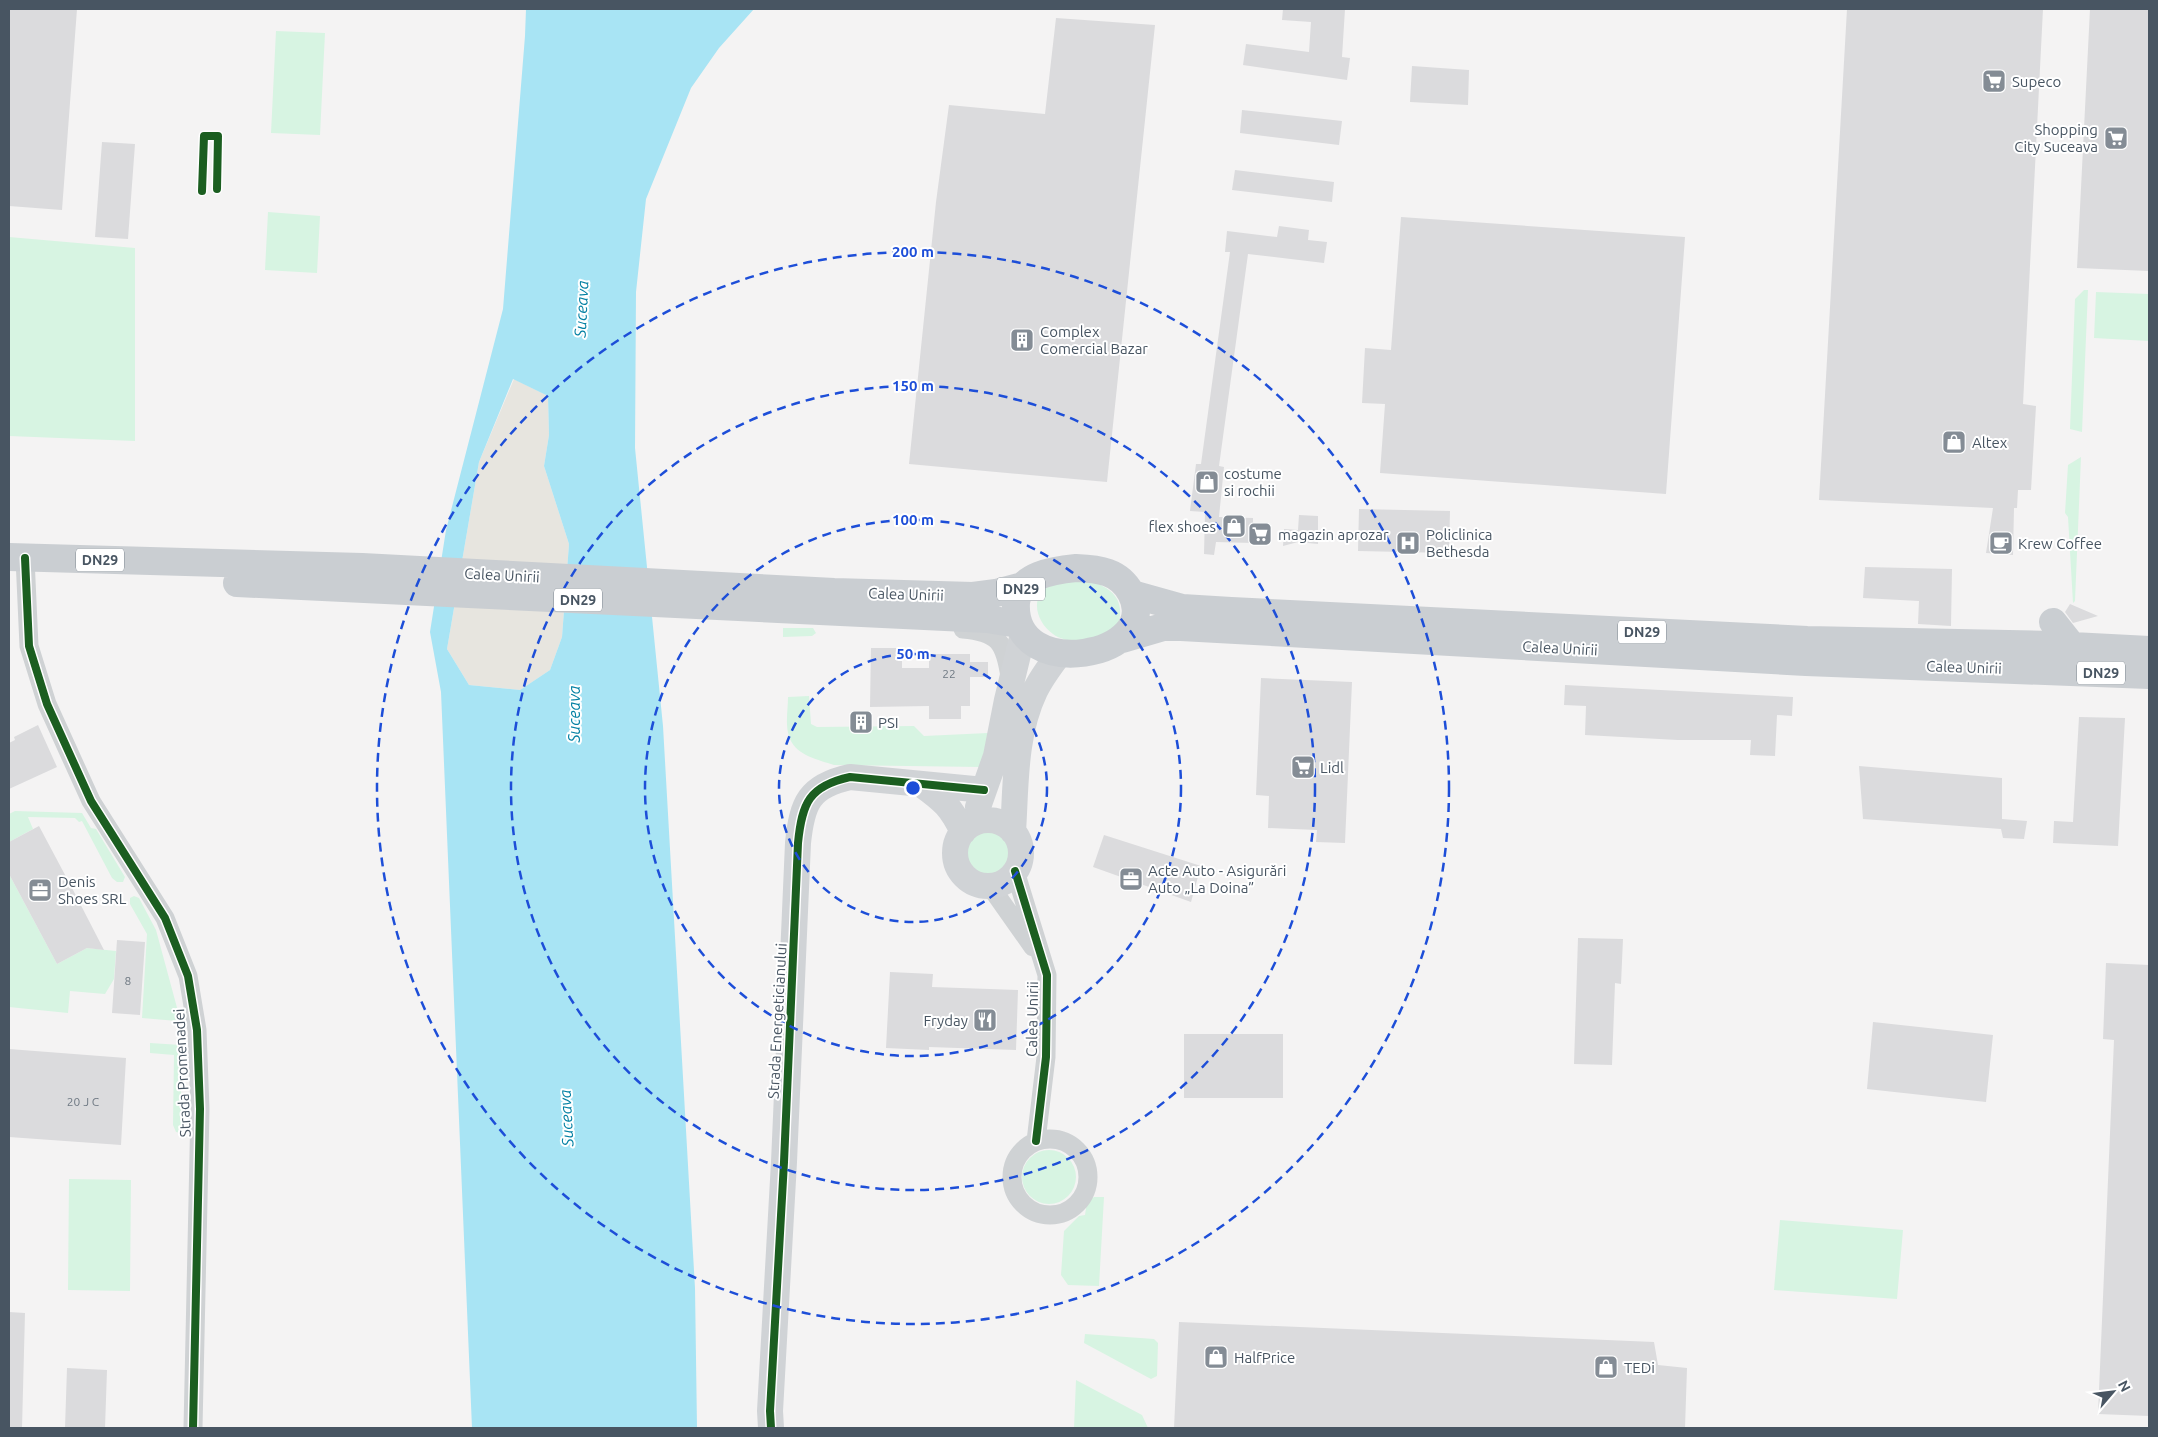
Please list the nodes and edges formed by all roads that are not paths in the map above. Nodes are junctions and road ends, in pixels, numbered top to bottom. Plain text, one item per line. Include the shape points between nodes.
1 (17, 565) edge
2 (1023, 586) junction
3 (1132, 594) junction
4 (801, 604) junction
5 (2053, 622) dead end
6 (1020, 629) junction
7 (1122, 638) junction
8 (2072, 646) junction
9 (2149, 650) edge
10 (1060, 653) junction
11 (2149, 675) edge
12 (1011, 682) junction
13 (922, 785) junction
14 (984, 790) junction
15 (967, 828) junction
16 (1013, 832) junction
17 (1015, 871) junction
18 (990, 886) junction
19 (1043, 960) junction
20 (1036, 1141) junction
21 (193, 1428) edge
22 (772, 1428) edge

1 - 4 main road, Calea Unirii / DN29 via 361,578
1 - 21 street, Strada Promenadei via 29,646 47,704 91,801 164,918 188,976 197,1030 200,1109
2 - 3 main road, DN29 via 1045,573 1058,570 1097,569 1121,579
2 - 4 main road, Calea Unirii / DN29 via 973,596
2 - 6 main road, DN29 via 1017,599
3 - 7 main road via 1135,614 1129,631
3 - 8 main road, Calea Unirii / DN29 via 1182,608 1231,611 1807,640
4 - 6 main road, Calea Unirii / DN29 via 987,619
4 - 12 street via 830,625 986,632 996,638 1005,651
5 - 8 main road
6 - 10 main road, DN29 via 1032,642
6 - 12 street
7 - 10 main road, DN29 via 1103,649
7 - 11 main road, Calea Unirii / DN29 via 1163,627 1181,627 1806,662
8 - 9 main road, Calea Unirii / DN29
10 - 16 street via 1035,691 1024,719 1018,751
12 - 14 street via 996,756
13 - 14 street, Strada Energeticianului
13 - 15 street, Strada Energeticianului via 944,801
13 - 22 street, Strada Energeticianului via 850,777 837,780 812,796 800,824 770,1411
14 - 15 street
15 - 16 street via 980,821 998,822
15 - 18 street via 956,847 956,864 970,881
16 - 17 street via 1020,851
17 - 18 street via 1009,879
17 - 19 street, Calea Unirii
18 - 19 street, Calea Unirii
19 - 20 street, Calea Unirii via 1048,993 1046,1052
20 - 20 street via 1026,1147 1014,1164 1015,1193 1020,1201 1044,1215 1069,1210 1085,1191 1088,1179 1081,1155 1061,1140

